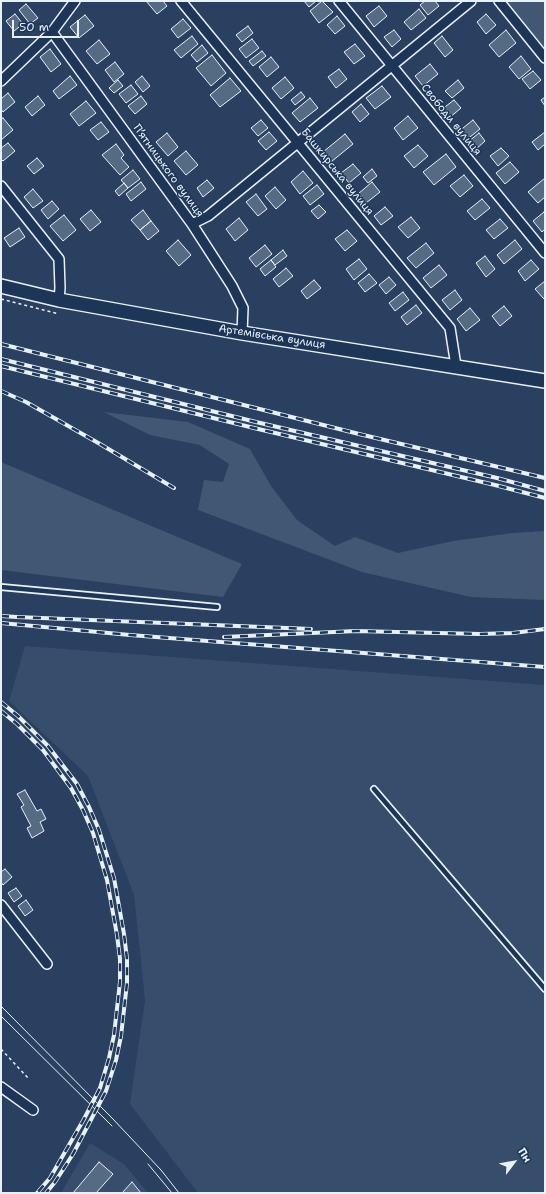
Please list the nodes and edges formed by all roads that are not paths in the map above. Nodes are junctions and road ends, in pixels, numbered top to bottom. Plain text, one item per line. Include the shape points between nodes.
1 (181, 1) edge
2 (339, 1) edge
3 (471, 1) edge
4 (499, 1) edge
5 (73, 2) edge
6 (52, 32) junction
7 (545, 58) edge
8 (392, 66) junction
9 (1, 81) edge
10 (297, 143) junction
11 (1, 186) edge
12 (192, 224) junction
13 (545, 253) edge
14 (1, 286) edge
15 (59, 300) junction
16 (242, 333) junction
17 (456, 366) junction
18 (545, 381) edge
19 (1, 587) edge
20 (218, 607) dead end
21 (374, 789) dead end
22 (1, 905) edge
23 (47, 964) dead end
24 (545, 989) edge
25 (1, 1087) edge
26 (33, 1110) dead end

1 - 10 street, Башкирська вулиця
2 - 8 street, Свободи вулиця
3 - 8 street
4 - 7 street
5 - 6 street
6 - 9 street
6 - 12 street, П’ятницького вулиця
8 - 10 street
8 - 13 street, Свободи вулиця
10 - 12 street via 208,216
10 - 17 street, Башкирська вулиця via 450,328
11 - 15 street via 59,259
12 - 16 street, П’ятницького вулиця via 232,286 243,308
14 - 15 main road, Артемівська вулиця
15 - 16 main road, Артемівська вулиця
16 - 17 main road, Артемівська вулиця
17 - 18 main road, Артемівська вулиця
19 - 20 lane
21 - 24 lane
22 - 23 street
25 - 26 street

